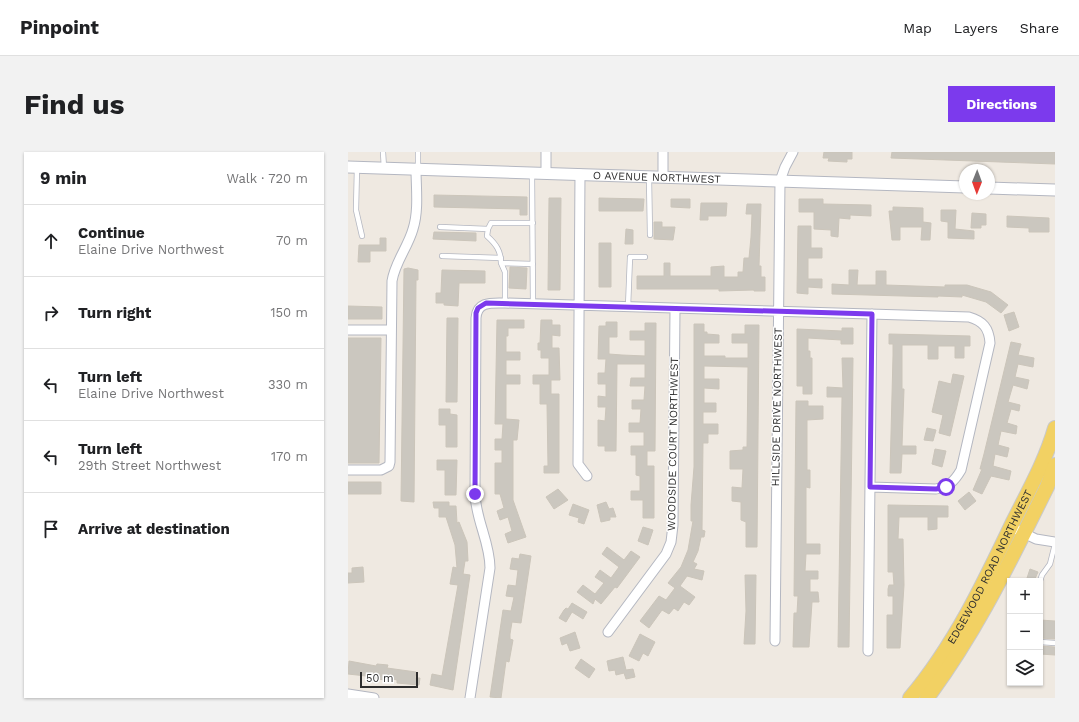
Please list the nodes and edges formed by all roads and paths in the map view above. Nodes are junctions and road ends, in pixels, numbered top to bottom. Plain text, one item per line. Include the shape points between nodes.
1 (383, 152) edge
2 (418, 152) edge
3 (546, 152) edge
4 (663, 152) edge
5 (793, 152) edge
6 (352, 167) edge
7 (384, 168) junction
8 (417, 169) junction
9 (532, 172) junction
10 (546, 173) junction
11 (580, 174) junction
12 (649, 176) junction
13 (663, 176) junction
14 (780, 180) junction
15 (959, 187) edge
16 (995, 188) edge
17 (1055, 190) edge
18 (533, 223) junction
19 (440, 227) dead end
20 (488, 229) junction
21 (650, 235) dead end
22 (362, 236) dead end
23 (442, 256) dead end
24 (644, 258) dead end
25 (501, 261) junction
26 (533, 264) junction
27 (505, 303) junction
28 (533, 305) junction
29 (579, 306) junction
30 (628, 307) junction
31 (675, 309) junction
32 (778, 312) junction
33 (872, 314) junction
34 (348, 330) edge
35 (391, 330) junction
36 (1055, 428) edge
37 (1055, 465) edge
38 (348, 470) edge
39 (587, 476) dead end
40 (870, 487) junction
41 (1011, 527) junction
42 (1024, 533) junction
43 (1055, 543) edge
44 (1041, 578) edge
45 (608, 632) dead end
46 (775, 641) dead end
47 (1043, 642) edge
48 (1055, 643) edge
49 (868, 651) dead end
50 (348, 694) edge
51 (374, 698) edge
52 (470, 698) edge
53 (910, 698) edge
54 (927, 698) edge

1 - 7 lane
2 - 8 lane
3 - 10 street
4 - 13 street
5 - 14 street, HILLSIDE DRIVE NORTHWEST
6 - 7 street, O AVENUE NORTHWEST
6 - 22 lane via 356,210
7 - 8 street, O AVENUE NORTHWEST
8 - 9 street, O AVENUE NORTHWEST
8 - 35 street via 413,230 393,272
9 - 10 street, O AVENUE NORTHWEST
9 - 18 lane
10 - 11 street, O AVENUE NORTHWEST
11 - 12 street, O AVENUE NORTHWEST
11 - 29 street
12 - 13 street, O AVENUE NORTHWEST
12 - 21 lane
13 - 14 street, O AVENUE NORTHWEST
14 - 15 street, O AVENUE NORTHWEST
14 - 32 street, HILLSIDE DRIVE NORTHWEST
16 - 17 street
18 - 20 lane via 491,223
18 - 26 lane
19 - 20 lane
20 - 25 lane via 488,236 495,244
23 - 25 lane
24 - 30 lane via 630,257
25 - 26 lane
25 - 27 lane via 505,272
26 - 28 lane
27 - 28 street
27 - 52 street via 486,303 478,308 476,318 475,494 478,519 489,550 490,568
28 - 29 street
29 - 30 street
29 - 39 street via 578,464
30 - 31 street
31 - 32 street
31 - 45 street, WOODSIDE COURT NORTHWEST via 671,542 656,569
32 - 33 street
32 - 46 street, HILLSIDE DRIVE NORTHWEST
33 - 40 street
33 - 40 street via 969,317 977,319 988,329 990,343 961,470 955,481 946,487 936,489
34 - 35 street
35 - 38 street via 389,466 381,470
36 - 41 main road, EDGEWOOD ROAD NORTHWEST
37 - 42 main road, EDGEWOOD ROAD NORTHWEST
40 - 49 street
41 - 42 street
41 - 53 main road, EDGEWOOD ROAD NORTHWEST via 956,632
42 - 43 street via 1036,539
42 - 54 main road, EDGEWOOD ROAD NORTHWEST via 980,620
43 - 44 lane via 1050,564
47 - 48 lane
50 - 51 street

